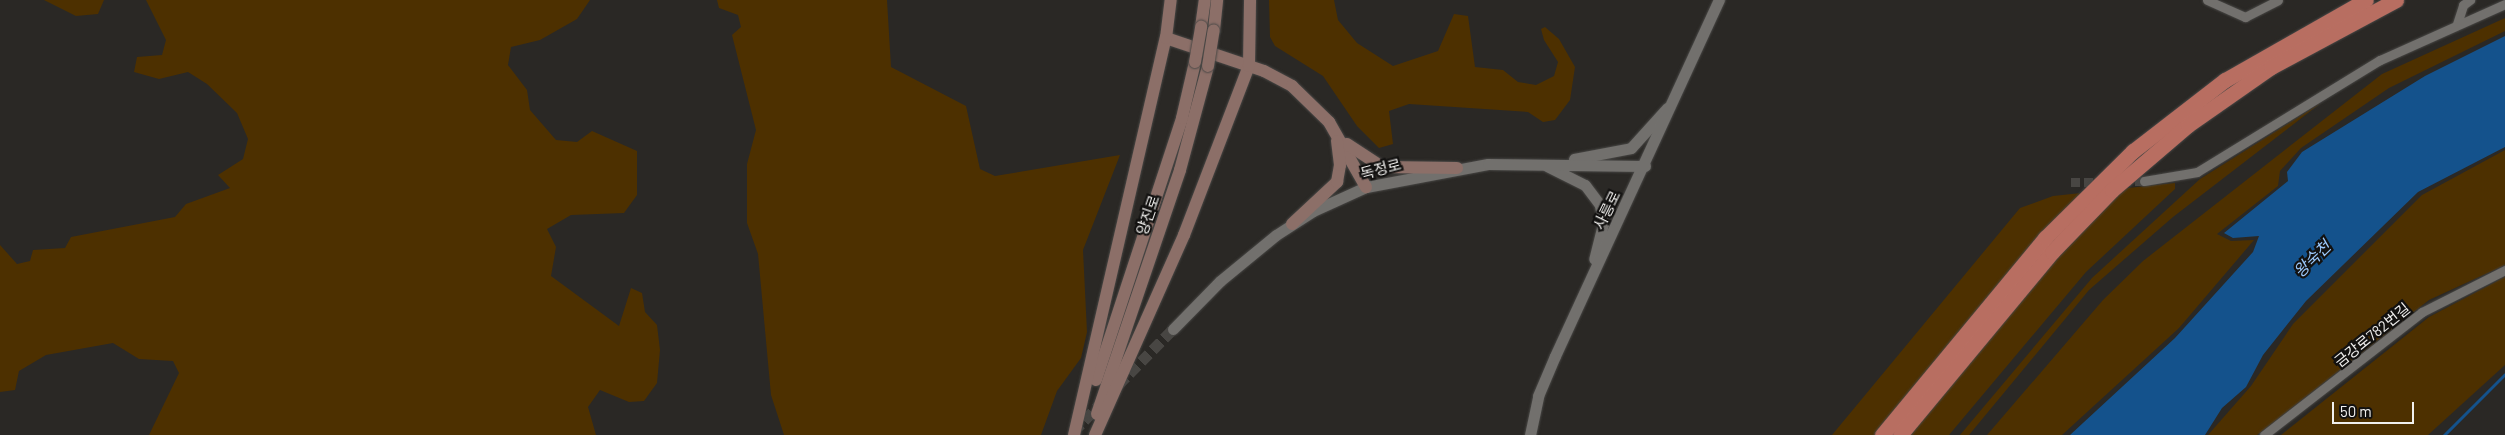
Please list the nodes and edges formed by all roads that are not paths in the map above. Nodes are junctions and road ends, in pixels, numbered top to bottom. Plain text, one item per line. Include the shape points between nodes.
1 (1171, 0) edge
2 (1205, 0) edge
3 (1217, 0) edge
4 (1250, 0) edge
5 (1719, 0) edge
6 (2208, 0) edge
7 (2278, 0) edge
8 (2366, 0) edge
9 (2396, 0) edge
10 (2470, 0) edge
11 (2505, 4) edge
12 (2457, 24) junction
13 (1208, 29) junction
14 (1166, 38) junction
15 (1202, 64) junction
16 (1249, 66) junction
17 (1682, 87) junction
18 (1334, 131) junction
19 (1543, 164) junction
20 (1645, 166) junction
21 (1457, 168) junction
22 (2144, 181) tunnel mouth
23 (1366, 187) junction
24 (1292, 224) junction
25 (2505, 270) edge
26 (1585, 291) junction
27 (1173, 329) tunnel mouth
28 (1076, 435) edge
29 (1090, 435) edge
30 (1095, 435) edge
31 (1530, 435) edge
32 (1882, 435) edge
33 (1900, 435) edge
34 (2264, 435) edge

1 - 14 main road
2 - 13 main road, 양진로
3 - 13 main road, 양진로
4 - 16 main road
5 - 17 street, 사릉로
6 - 7 street via 2245,17
8 - 32 highway via 2225,80 2133,151 2044,238
9 - 33 highway via 2271,67 2188,125 2112,190 2052,252
10 - 12 street via 2463,5
11 - 12 street
12 - 22 street via 2380,60 2197,172
13 - 15 main road, 양진로, bridge
14 - 16 main road
14 - 28 main road
15 - 28 main road, 양진로
15 - 29 main road, 양진로 via 1180,170
16 - 18 main road via 1292,86
16 - 30 main road via 1184,235
17 - 19 street via 1648,133 1631,148
17 - 20 street, 사릉로
18 - 21 main road via 1354,152 1382,167
18 - 23 main road
18 - 24 main road via 1340,165 1337,182
19 - 20 street, 독정로
19 - 21 street, 독정로
19 - 26 street via 1586,185 1600,205 1604,224
20 - 26 street, 사릉로
21 - 23 street, 독정로
23 - 24 street, 독정로
24 - 27 street, 독정로 via 1238,264
25 - 34 street, 금강로782번길 via 2422,312
26 - 31 street, 사릉로 via 1538,396

